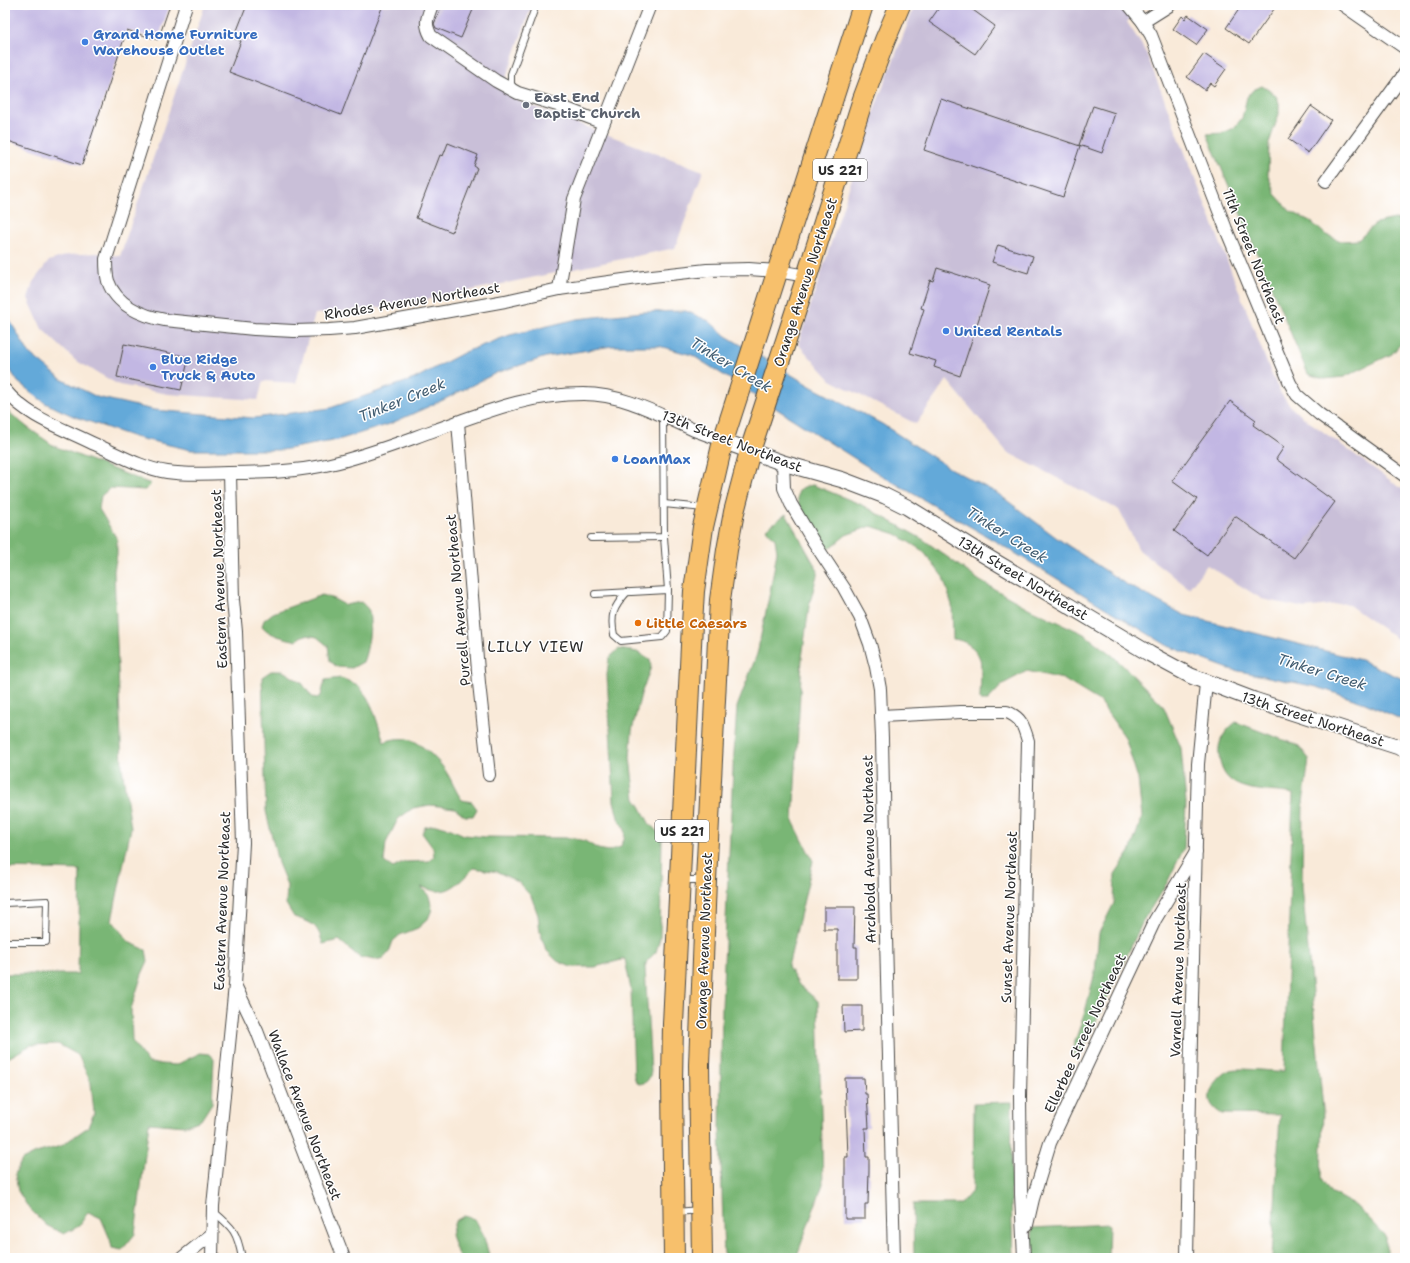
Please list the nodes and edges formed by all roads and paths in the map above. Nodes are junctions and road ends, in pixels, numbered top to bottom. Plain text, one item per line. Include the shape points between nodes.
1 (186, 5) edge
2 (432, 5) edge
3 (536, 5) edge
4 (650, 5) edge
5 (864, 5) edge
6 (900, 5) edge
7 (1129, 5) edge
8 (1170, 5) edge
9 (1343, 5) edge
10 (1143, 22) junction
11 (1405, 48) edge
12 (1405, 73) edge
13 (518, 93) junction
14 (603, 123) junction
15 (1326, 181) dead end
16 (777, 271) junction
17 (807, 276) junction
18 (559, 288) junction
19 (5, 390) edge
20 (663, 415) junction
21 (458, 422) junction
22 (723, 440) junction
23 (750, 451) junction
24 (783, 463) junction
25 (230, 473) junction
26 (1405, 476) edge
27 (664, 504) junction
28 (708, 508) junction
29 (664, 537) junction
30 (591, 538) dead end
31 (668, 590) junction
32 (627, 592) junction
33 (595, 594) dead end
34 (1206, 683) junction
35 (881, 716) junction
36 (1405, 748) edge
37 (489, 775) dead end
38 (1196, 851) junction
39 (679, 880) junction
40 (706, 880) junction
41 (5, 903) edge
42 (5, 942) edge
43 (235, 985) junction
44 (701, 1210) junction
45 (213, 1211) junction
46 (673, 1212) junction
47 (212, 1234) junction
48 (1024, 1238) junction
49 (182, 1258) edge
50 (212, 1258) edge
51 (242, 1258) edge
52 (344, 1258) edge
53 (674, 1258) edge
54 (702, 1258) edge
55 (894, 1258) edge
56 (1024, 1258) edge
57 (1187, 1258) edge

1 - 18 street, Rhodes Avenue Northeast via 106,259 108,281 115,294 126,304 140,313 166,320 258,329 329,330 355,328 505,302
2 - 13 street via 426,20 431,36 496,81
3 - 13 lane via 511,74 511,84
4 - 14 street
5 - 16 highway, Orange Avenue Northeast / US 221
6 - 17 highway, Orange Avenue Northeast / US 221 via 863,99
7 - 10 street, 11th Street Northeast
8 - 10 street
9 - 11 street
10 - 26 street, 11th Street Northeast via 1151,35 1226,229 1290,383 1300,398 1319,414
12 - 15 street
13 - 14 street
14 - 18 street via 574,200
16 - 17 street, Rhodes Avenue Northeast
16 - 18 street, Rhodes Avenue Northeast via 707,270
16 - 22 highway, Orange Avenue Northeast / US 221
17 - 23 highway, Orange Avenue Northeast / US 221
19 - 25 street, 13th Street Northeast via 29,412 142,465 166,472
20 - 21 street, 13th Street Northeast via 622,399 583,394 549,396 516,402
20 - 22 street, 13th Street Northeast
20 - 27 lane
21 - 25 street, 13th Street Northeast via 356,458 328,465 294,470
21 - 37 street, Purcell Avenue Northeast
22 - 23 street, 13th Street Northeast
22 - 28 highway, Orange Avenue Northeast / US 221
23 - 24 street, 13th Street Northeast
23 - 40 highway, Orange Avenue Northeast / US 221 via 734,512 720,600
24 - 34 street, 13th Street Northeast via 843,480 907,507 1150,654
24 - 35 street, Archbold Avenue Northeast via 784,488 791,504 860,617 876,667
25 - 43 street, Eastern Avenue Northeast via 243,843
27 - 28 lane
27 - 29 lane
28 - 39 highway, Orange Avenue Northeast / US 221 via 694,591
29 - 30 lane
29 - 31 lane
31 - 32 lane
31 - 32 lane via 667,631 662,637 621,641 614,636 611,620 620,600
32 - 33 lane
34 - 36 street, 13th Street Northeast
34 - 38 street, Varnell Avenue Northeast via 1198,764
35 - 48 street, Sunset Avenue Northeast via 1007,712 1019,719 1028,741 1020,1096
35 - 55 street, Archbold Avenue Northeast
38 - 48 street, Ellerbee Street Northeast via 1154,920 1050,1144
38 - 57 street, Varnell Avenue Northeast
39 - 40 lane
39 - 46 highway, Orange Avenue Northeast / US 221 via 672,1074
40 - 44 highway, Orange Avenue Northeast / US 221 via 699,1065
41 - 42 lane via 47,901 46,942
43 - 45 street, Eastern Avenue Northeast
43 - 52 street, Wallace Avenue Northeast via 257,1031
44 - 46 lane
44 - 54 highway, Orange Avenue Northeast / US 221
45 - 47 street, Eastern Avenue Northeast
45 - 51 lane via 236,1235
46 - 53 highway, Orange Avenue Northeast / US 221
47 - 49 street
47 - 50 street, Eastern Avenue Northeast
48 - 56 street, Sunset Avenue Northeast

